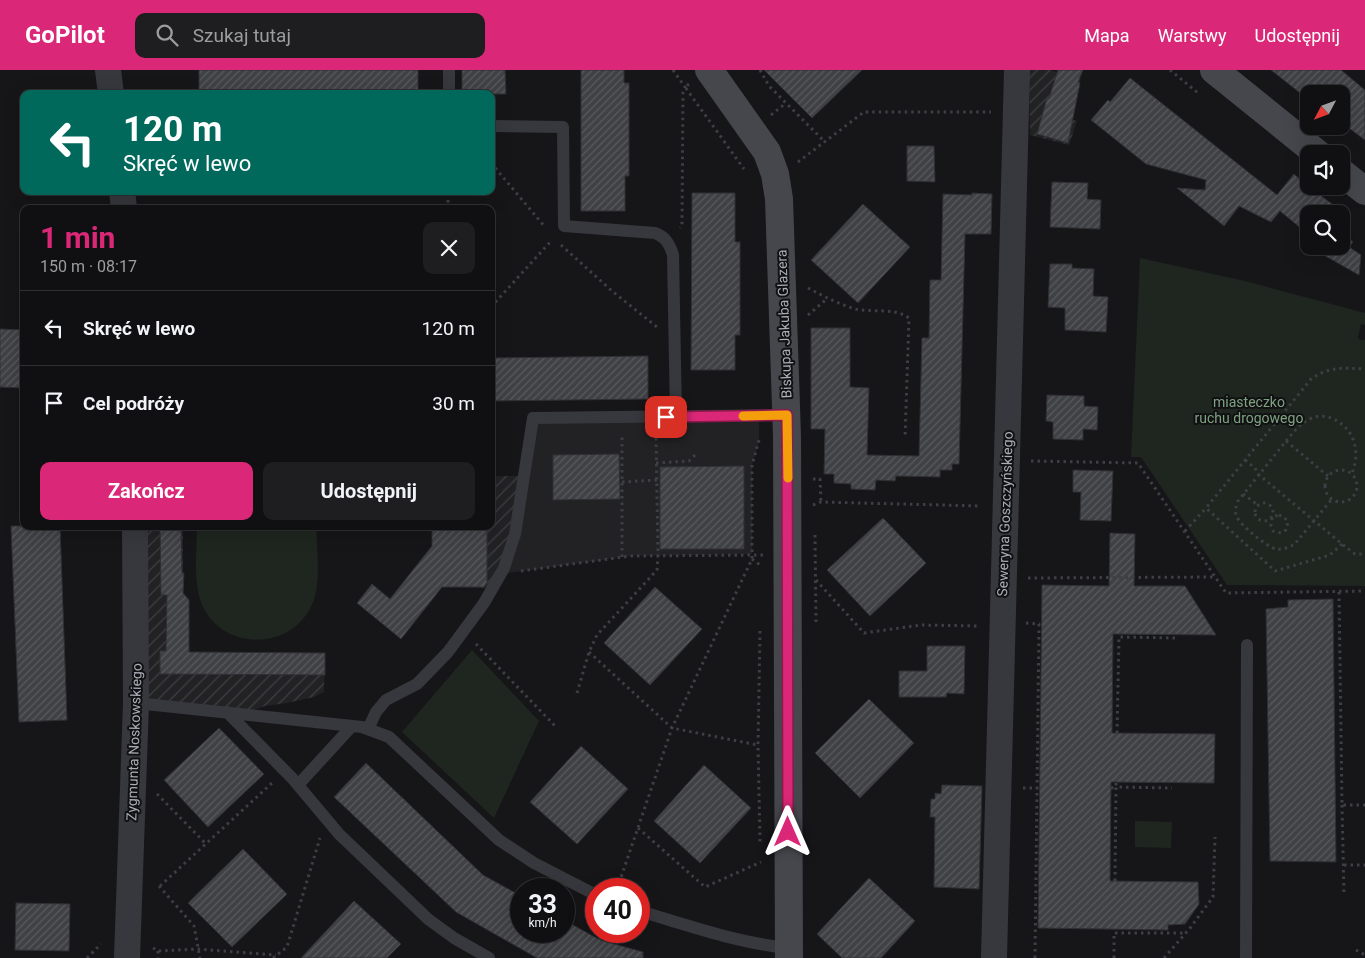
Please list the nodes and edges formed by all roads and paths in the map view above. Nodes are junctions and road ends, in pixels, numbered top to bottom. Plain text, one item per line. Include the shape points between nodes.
1 (108, 70) edge
2 (449, 70) edge
3 (673, 70) edge
4 (760, 70) edge
5 (1017, 70) edge
6 (1214, 70) edge
7 (700, 76) edge
8 (685, 87) junction
9 (110, 90) edge
10 (449, 90) edge
11 (786, 103) junction
12 (994, 112) dead end
13 (768, 117) dead end
14 (495, 126) edge
15 (825, 142) junction
16 (1307, 145) edge
17 (796, 164) dead end
18 (495, 168) edge
19 (746, 172) dead end
20 (1350, 179) edge
21 (1365, 191) edge
22 (564, 226) junction
23 (554, 238) junction
24 (667, 241) junction
25 (806, 287) dead end
26 (828, 298) junction
27 (495, 303) edge
28 (806, 317) dead end
29 (675, 341) junction
30 (1365, 369) edge
31 (787, 415) junction
32 (676, 416) junction
33 (759, 416) junction
34 (622, 417) junction
35 (656, 417) junction
36 (905, 438) dead end
37 (1286, 441) junction
38 (1007, 454) junction
39 (695, 455) dead end
40 (1245, 460) junction
41 (656, 463) junction
42 (1352, 473) junction
43 (1258, 474) junction
44 (1328, 476) junction
45 (657, 480) junction
46 (622, 482) junction
47 (1243, 494) junction
48 (1332, 499) junction
49 (1258, 505) junction
50 (1006, 506) junction
51 (807, 507) dead end
52 (1206, 508) junction
53 (1272, 517) junction
54 (1314, 520) junction
55 (135, 530) edge
56 (1184, 531) junction
57 (1342, 544) junction
58 (752, 554) junction
59 (1365, 554) edge
60 (658, 556) junction
61 (622, 557) junction
62 (752, 559) junction
63 (500, 574) junction
64 (760, 575) dead end
65 (1215, 577) junction
66 (1018, 579) dead end
67 (816, 580) dead end
68 (1339, 592) junction
69 (1365, 592) edge
70 (760, 622) dead end
71 (1024, 623) dead end
72 (988, 627) dead end
73 (464, 631) junction
74 (1175, 638) dead end
75 (1247, 645) dead end
76 (589, 652) junction
77 (576, 693) dead end
78 (136, 703) junction
79 (227, 712) junction
80 (352, 726) junction
81 (557, 728) dead end
82 (672, 728) junction
83 (368, 729) junction
84 (1116, 733) dead end
85 (758, 745) junction
86 (278, 778) dead end
87 (1116, 782) dead end
88 (298, 785) junction
89 (1022, 788) dead end
90 (1038, 788) junction
91 (1113, 788) junction
92 (1172, 788) dead end
93 (132, 793) junction
94 (1365, 805) edge
95 (1342, 806) junction
96 (326, 819) junction
97 (638, 828) junction
98 (1215, 837) dead end
99 (760, 842) dead end
100 (206, 844) junction
101 (1344, 866) junction
102 (1365, 866) edge
103 (761, 871) dead end
104 (621, 878) edge
105 (1115, 881) dead end
106 (154, 886) dead end
107 (160, 886) junction
108 (585, 889) edge
109 (1344, 896) dead end
110 (650, 914) edge
111 (1186, 933) junction
112 (149, 944) dead end
113 (198, 948) junction
114 (158, 950) junction
115 (1356, 950) dead end
116 (788, 953) edge
117 (1365, 955) edge
118 (274, 957) edge
119 (127, 958) edge
120 (158, 958) edge
121 (200, 958) edge
122 (490, 958) edge
123 (994, 958) edge
124 (1036, 958) edge
125 (1114, 958) edge
126 (1164, 958) edge
127 (1246, 958) edge

1 - 9 street
2 - 10 lane
3 - 8 path
4 - 11 path via 769,86
5 - 38 street, Seweryna Goszczyńskiego
6 - 16 street
7 - 8 path
7 - 31 street, Biskupa Jakuba Glazera via 766,152 775,174 779,199
8 - 19 path
8 - 24 path via 682,226
11 - 13 path
11 - 15 path
12 - 15 path via 864,112
14 - 22 lane via 563,127
15 - 17 path
18 - 23 path
20 - 21 street
22 - 23 path
22 - 24 lane via 655,233
23 - 27 path
23 - 29 path via 612,291
24 - 29 lane via 674,256
25 - 26 path
26 - 28 path
26 - 36 path via 857,309 902,313 909,318
29 - 32 lane
30 - 40 path via 1334,368 1311,379
31 - 33 lane
31 - 116 street, Biskupa Jakuba Glazera
32 - 33 lane
32 - 35 lane
33 - 58 path via 759,442 752,465
34 - 35 lane
34 - 46 path
34 - 63 lane via 533,418 515,534
35 - 41 path
37 - 42 path via 1314,417 1326,416 1339,421 1348,428 1354,443
37 - 43 path
37 - 44 path
38 - 50 street, Seweryna Goszczyńskiego
38 - 56 path via 1020,461 1138,463
39 - 41 path via 689,461
40 - 43 path
40 - 52 path
41 - 45 path
42 - 44 path via 1342,469
42 - 48 path via 1357,489 1352,498 1342,502
43 - 47 path
43 - 54 path
44 - 48 path via 1324,486
45 - 46 path
45 - 60 path
46 - 61 path
47 - 49 path
47 - 54 path via 1235,509 1236,515 1269,547 1278,550 1294,545
48 - 54 path
49 - 53 path via 1269,503 1274,511
49 - 53 path via 1255,514 1258,519 1267,521
50 - 51 path via 821,502
50 - 123 street, Seweryna Goszczyńskiego
52 - 56 path
52 - 57 path via 1275,571 1330,555
53 - 53 path via 1273,531 1281,533 1286,530 1287,519 1278,515
54 - 57 path
55 - 78 street, Zygmunta Noskowskiego
56 - 65 path
57 - 59 path via 1355,554
58 - 60 path
58 - 62 path
60 - 61 path
60 - 76 path via 657,570 597,635
61 - 63 path
62 - 64 path via 760,565
62 - 82 path
63 - 73 lane
65 - 66 path
65 - 68 path via 1226,593
67 - 72 path via 864,633 922,625
68 - 69 path
68 - 95 path
70 - 85 path
71 - 90 path via 1039,624
73 - 81 path
73 - 83 lane via 417,684 386,700
74 - 84 path via 1119,637
75 - 127 lane
76 - 77 path
76 - 82 path
78 - 79 lane
78 - 93 street, Zygmunta Noskowskiego
79 - 80 lane
79 - 88 lane
80 - 83 lane
80 - 88 lane
82 - 85 path
82 - 97 path
83 - 108 lane via 389,737 499,840 534,863
85 - 99 path
86 - 100 path
87 - 91 path
88 - 96 lane
89 - 90 path
90 - 124 path
91 - 92 path
91 - 105 path
93 - 100 path via 155,792
93 - 119 street, Zygmunta Noskowskiego
94 - 95 path
95 - 101 path
96 - 118 path via 287,947
96 - 122 lane via 428,919
97 - 103 path via 705,886 761,862
97 - 104 path
98 - 111 path via 1213,897
100 - 107 path
101 - 102 path
101 - 109 path
106 - 107 path
107 - 113 path via 194,926
110 - 116 lane
111 - 125 path via 1114,931
111 - 126 path
112 - 114 path
113 - 114 path
113 - 118 path
113 - 121 path
114 - 120 path
115 - 117 path

